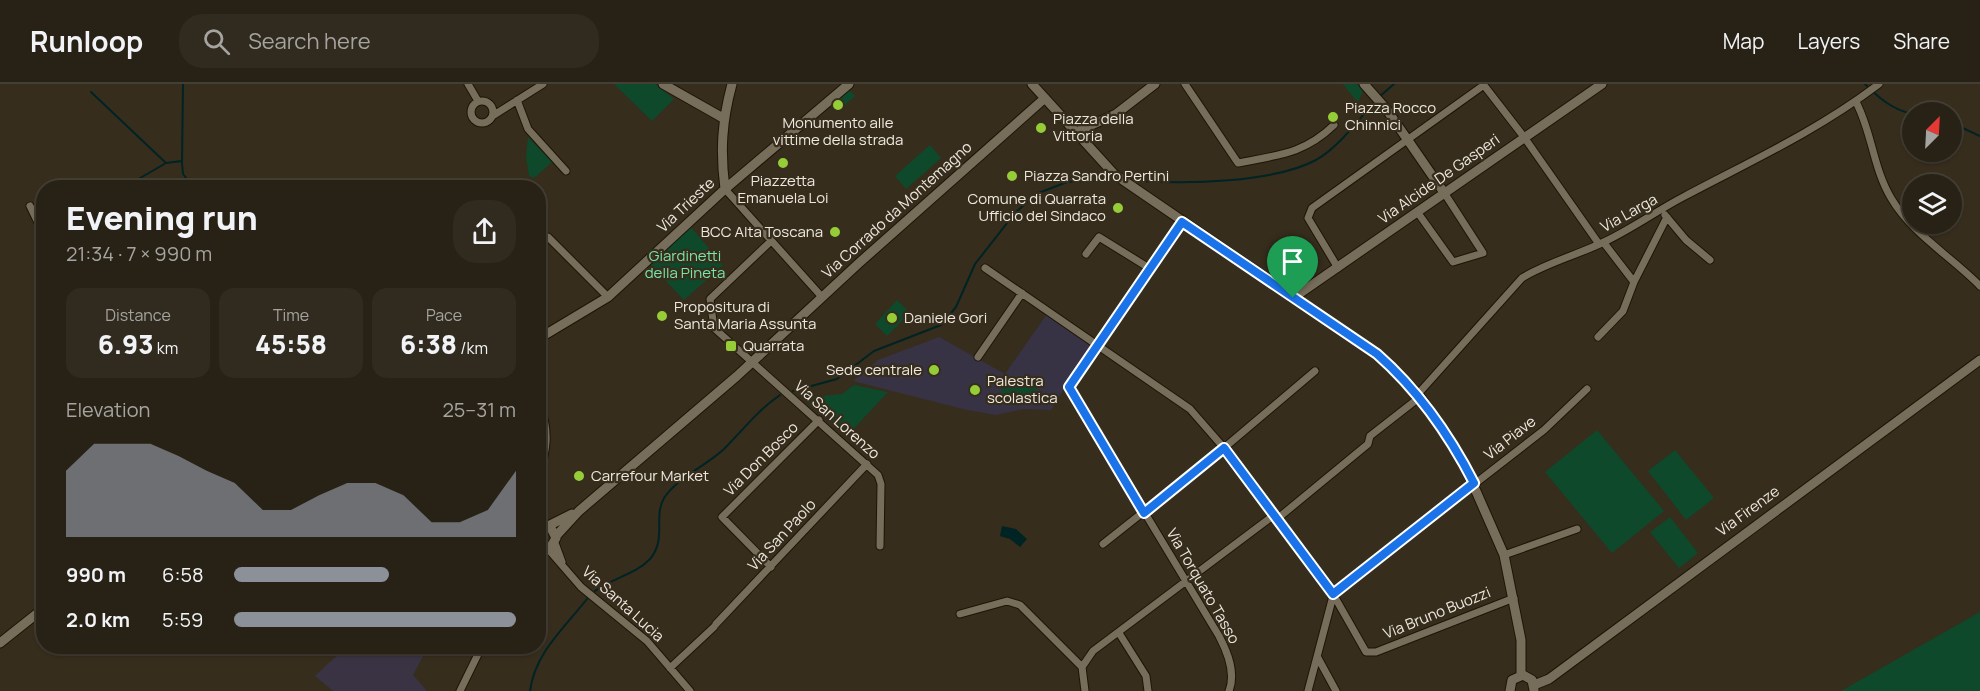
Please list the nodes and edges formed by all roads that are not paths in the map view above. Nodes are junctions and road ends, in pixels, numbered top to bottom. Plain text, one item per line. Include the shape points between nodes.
1 (468, 84) edge
2 (543, 84) edge
3 (663, 84) edge
4 (732, 84) edge
5 (849, 84) edge
6 (1032, 84) edge
7 (1155, 84) edge
8 (1185, 84) edge
9 (1364, 84) edge
10 (1483, 84) edge
11 (1602, 84) edge
12 (1878, 85) edge
13 (1045, 98) junction
14 (517, 100) junction
15 (478, 101) junction
16 (1856, 102) junction
17 (494, 115) junction
18 (723, 118) junction
19 (1334, 125) dead end
20 (1076, 132) junction
21 (1524, 137) junction
22 (1408, 141) junction
23 (566, 171) dead end
24 (724, 189) junction
25 (1445, 195) junction
26 (30, 206) dead end
27 (1418, 213) junction
28 (1664, 214) junction
29 (36, 218) edge
30 (1182, 222) junction
31 (546, 236) edge
32 (771, 241) junction
33 (1601, 243) junction
34 (1086, 254) dead end
35 (1710, 260) dead end
36 (985, 268) dead end
37 (1149, 268) junction
38 (1338, 268) junction
39 (1634, 282) junction
40 (1980, 286) edge
41 (1022, 293) junction
42 (608, 297) junction
43 (822, 297) junction
44 (1293, 298) junction
45 (546, 334) edge
46 (1598, 337) dead end
47 (1097, 345) junction
48 (978, 357) dead end
49 (1980, 360) edge
50 (749, 363) junction
51 (1315, 371) dead end
52 (1587, 389) dead end
53 (1419, 395) junction
54 (819, 420) junction
55 (546, 424) edge
56 (546, 444) edge
57 (1224, 448) junction
58 (867, 464) junction
59 (1474, 483) junction
60 (579, 510) junction
61 (1144, 513) junction
62 (1275, 517) junction
63 (546, 522) edge
64 (1577, 529) dead end
65 (1103, 544) dead end
66 (880, 546) dead end
67 (546, 547) edge
68 (1504, 555) junction
69 (771, 567) junction
70 (1185, 582) junction
71 (1333, 594) junction
72 (1514, 598) junction
73 (36, 614) edge
74 (960, 614) dead end
75 (1119, 633) junction
76 (0, 643) edge
77 (479, 654) edge
78 (1318, 658) junction
79 (1082, 667) junction
80 (670, 668) junction
81 (1521, 675) junction
82 (1534, 688) edge
83 (460, 691) edge
84 (690, 691) edge
85 (1085, 691) edge
86 (1148, 691) edge
87 (1229, 691) edge
88 (1308, 691) edge
89 (1336, 691) edge
90 (1510, 691) edge

1 - 15 street
2 - 14 street
3 - 18 street
4 - 18 street
5 - 24 street, Via Trieste
6 - 13 street
7 - 20 street via 1116,114
8 - 19 street via 1238,163 1301,150
9 - 22 street
10 - 21 street
10 - 22 street
11 - 21 street, Via Alcide De Gasperi
12 - 16 street, Via Larga
13 - 20 street
13 - 43 street, Via Corrado da Montemagno
14 - 17 street
14 - 23 street via 528,129
15 - 17 street via 489,103
15 - 17 street via 471,109 476,121 486,123
16 - 28 street, Via Larga
16 - 40 street via 1890,197 1905,217
18 - 24 street via 720,153
20 - 30 street via 1114,174
21 - 25 street, Via Alcide De Gasperi
21 - 33 street
22 - 25 street
22 - 38 street via 1309,213 1308,218
24 - 32 street
24 - 42 street, Via Trieste
25 - 27 street, Via Alcide De Gasperi
25 - 27 street via 1483,253 1453,262
26 - 29 street
27 - 38 street, Via Alcide De Gasperi
28 - 33 street, Via Larga
28 - 35 street
28 - 39 street
30 - 37 street
30 - 44 street
31 - 42 street
32 - 43 street
32 - 50 street, Via San Lorenzo via 710,299 714,328
33 - 39 street
33 - 53 street, Via Larga via 1539,267 1522,278
34 - 37 street via 1099,237
36 - 41 street
37 - 47 street
38 - 44 street, Via Alcide De Gasperi
39 - 46 street via 1623,311
41 - 47 street
41 - 48 street
42 - 45 street, Via Trieste
43 - 50 street, Via Corrado da Montemagno
44 - 53 street via 1377,354
47 - 57 street via 1190,409
47 - 61 street, Via Torquato Tasso via 1069,387
49 - 82 street, Via Firenze
50 - 54 street, Via San Lorenzo
50 - 60 street, Via Corrado da Montemagno
51 - 57 street
52 - 59 street, Via Piave via 1544,430
53 - 59 street
53 - 62 street, Via Larga via 1317,488
54 - 58 street, Via San Lorenzo
54 - 69 street, Via Don Bosco via 722,517
55 - 56 street
57 - 61 street
57 - 62 street
58 - 66 street, Via San Lorenzo via 881,484
58 - 69 street, Via San Paolo
59 - 68 street
59 - 71 street, Via Piave
60 - 63 street, Via Corrado da Montemagno
60 - 67 street, Via Corrado da Montemagno
61 - 65 street
61 - 70 street, Via Torquato Tasso
62 - 70 street, Via Larga
62 - 71 street
64 - 68 street
67 - 80 street, Via Santa Lucia via 582,587 642,636
68 - 72 street
69 - 80 street, Via San Paolo
70 - 75 street, Via Larga
70 - 87 street, Via Torquato Tasso via 1226,649 1233,682
71 - 72 street, Via Bruno Buozzi via 1370,654
71 - 78 street via 1334,603
72 - 81 street via 1521,640
73 - 76 street
74 - 79 street via 1014,602
75 - 79 street, Via Larga via 1094,651
75 - 86 street via 1146,676
77 - 83 street
78 - 88 street
78 - 89 street
79 - 85 street
80 - 84 street, Via Santa Lucia
81 - 82 street via 1527,676
81 - 90 street via 1512,680

